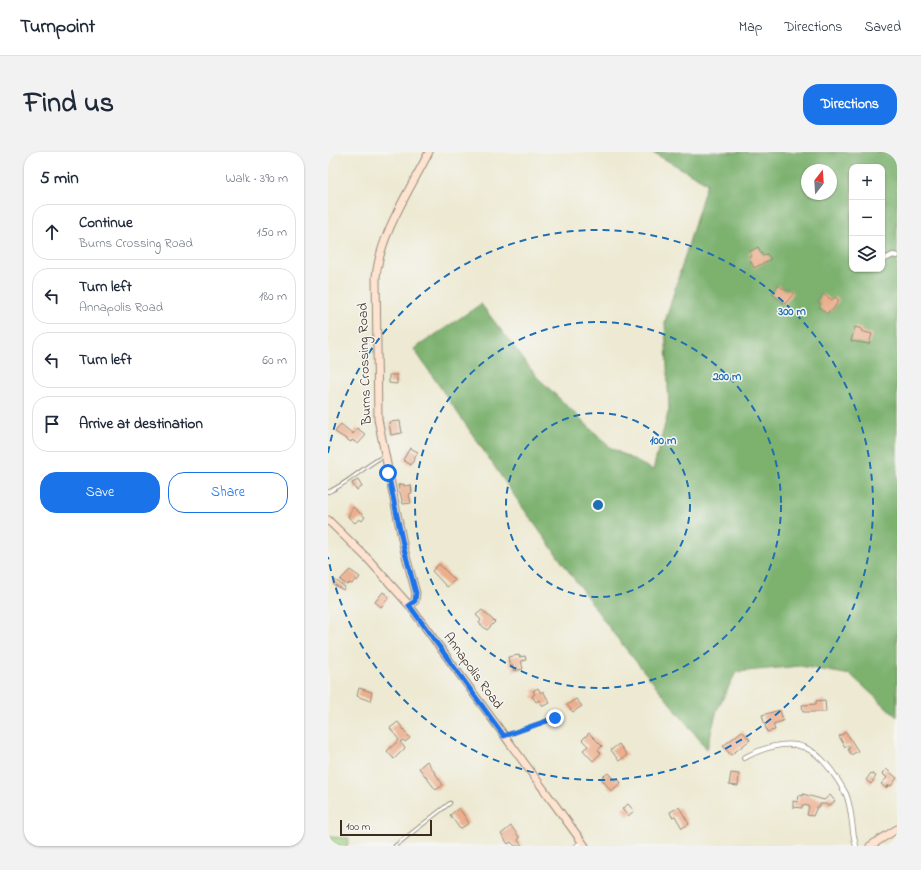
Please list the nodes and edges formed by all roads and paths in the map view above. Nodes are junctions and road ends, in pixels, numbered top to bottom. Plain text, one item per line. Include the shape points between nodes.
1 (429, 152) edge
2 (897, 256) edge
3 (885, 259) edge
4 (384, 456) junction
5 (328, 492) edge
6 (328, 520) edge
7 (409, 605) junction
8 (555, 718) dead end
9 (504, 736) junction
10 (744, 758) dead end
11 (450, 803) dead end
12 (897, 829) edge
13 (581, 845) edge
14 (395, 846) edge
15 (856, 846) edge
16 (870, 846) edge

1 - 4 main road, Burns Crossing Road via 387,235 378,263 377,402
2 - 3 street
4 - 5 lane via 361,470 344,485
4 - 7 main road, Burns Crossing Road via 416,593 415,601
6 - 7 main road, Annapolis Road via 368,559
7 - 9 main road, Annapolis Road
8 - 9 lane
9 - 13 main road, Annapolis Road
10 - 15 street via 780,744 804,746 816,752 850,802
11 - 14 lane
12 - 16 main road

